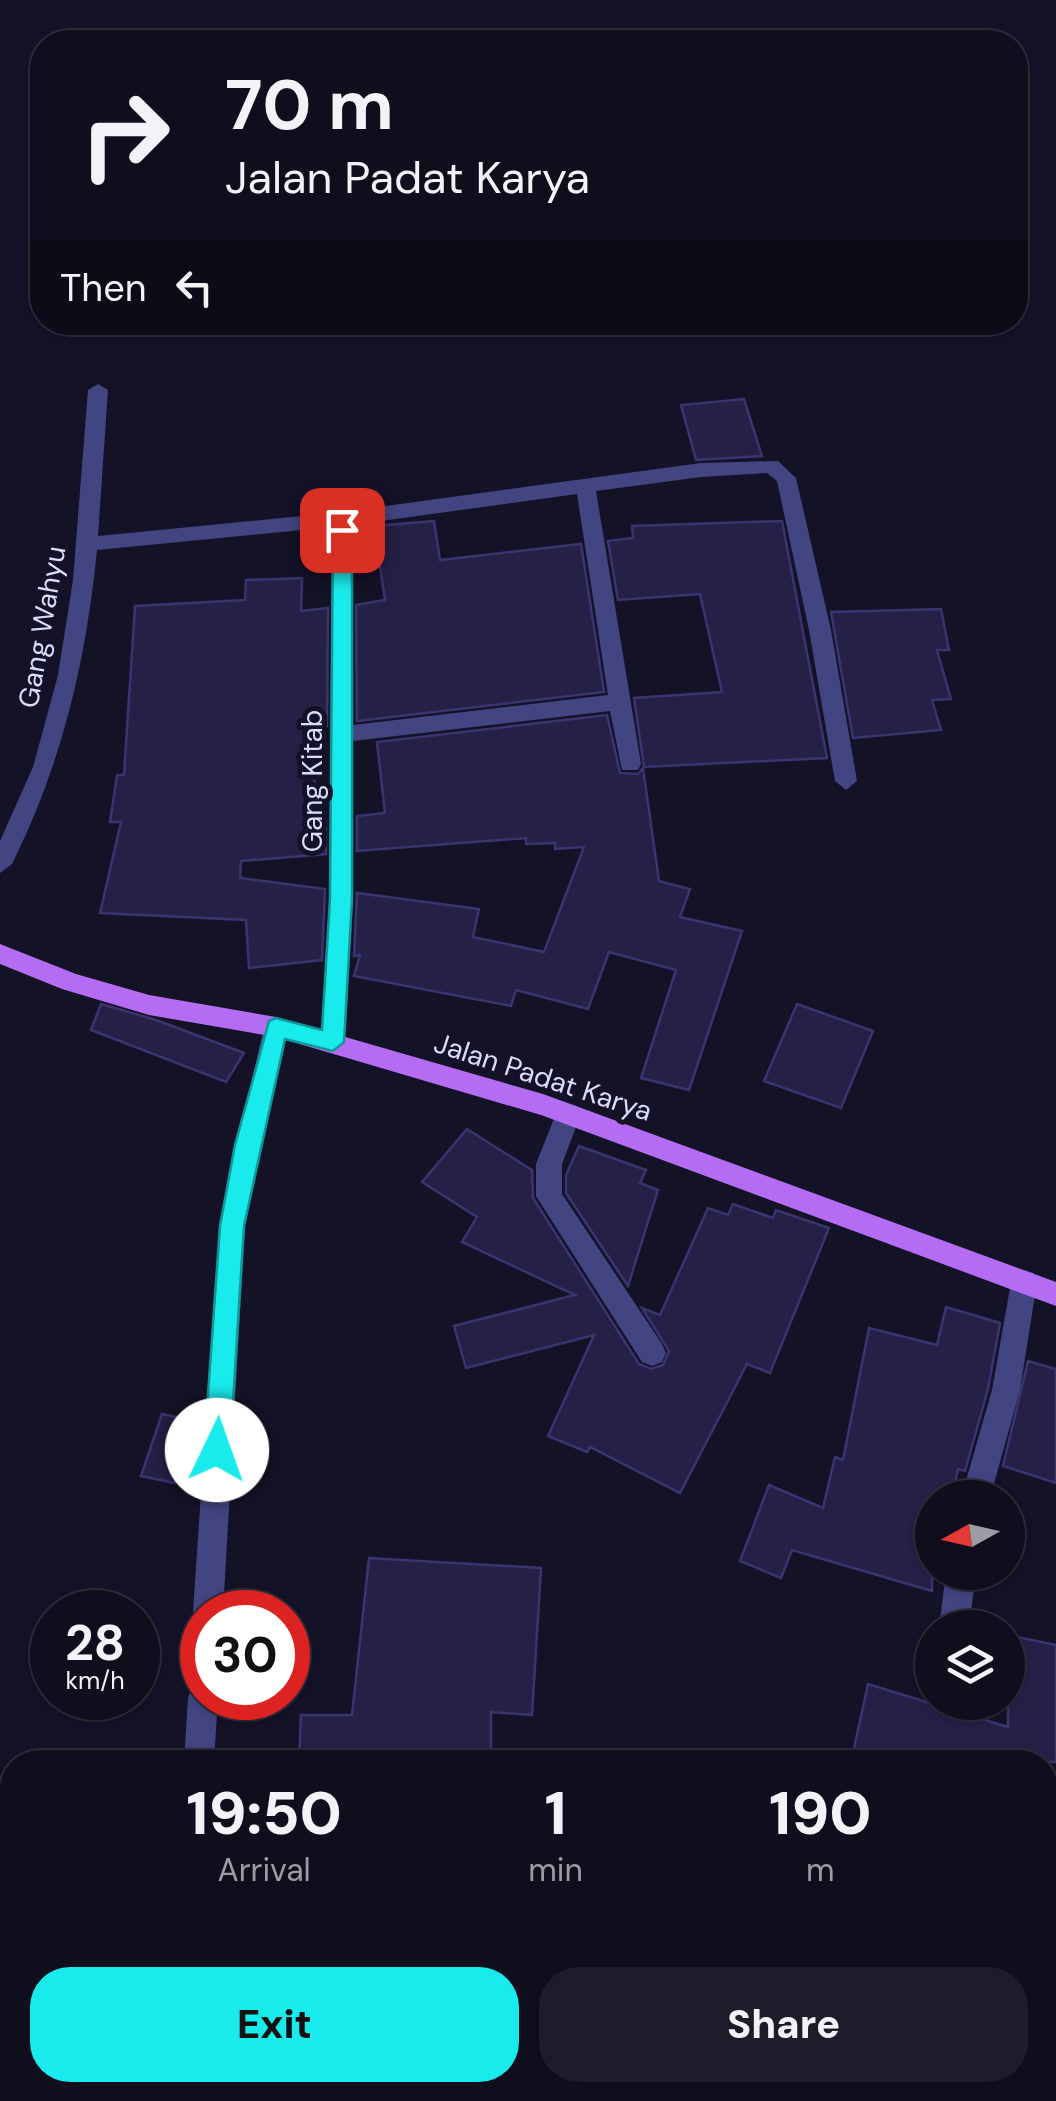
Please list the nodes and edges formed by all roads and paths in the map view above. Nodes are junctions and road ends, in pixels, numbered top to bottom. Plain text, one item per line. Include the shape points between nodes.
1 (98, 390) dead end
2 (586, 489) junction
3 (342, 519) junction
4 (88, 544) junction
5 (620, 702) junction
6 (343, 734) junction
7 (630, 764) dead end
8 (846, 781) dead end
9 (0, 864) edge
10 (0, 954) edge
11 (276, 1028) junction
12 (333, 1042) junction
13 (568, 1114) junction
14 (1024, 1282) junction
15 (1056, 1294) edge
16 (652, 1353) dead end
17 (980, 1480) edge
18 (209, 1590) edge
19 (202, 1720) edge
20 (200, 1750) edge

1 - 4 street, Gang Wahyu
2 - 3 street
2 - 5 street
2 - 8 street via 735,467 781,470 820,630
3 - 4 street
3 - 6 street, Gang Kitab
4 - 9 street, Gang Wahyu via 54,733
5 - 6 street
5 - 7 street
6 - 12 street, Gang Kitab
10 - 11 main road, Jalan Padat Karya via 149,1005
11 - 12 main road, Jalan Padat Karya
11 - 18 street via 232,1226
12 - 13 main road, Jalan Padat Karya
13 - 14 main road, Jalan Padat Karya
13 - 16 street via 549,1164 549,1196
14 - 15 main road, Jalan Padat Karya
14 - 17 street via 1006,1390
19 - 20 street

